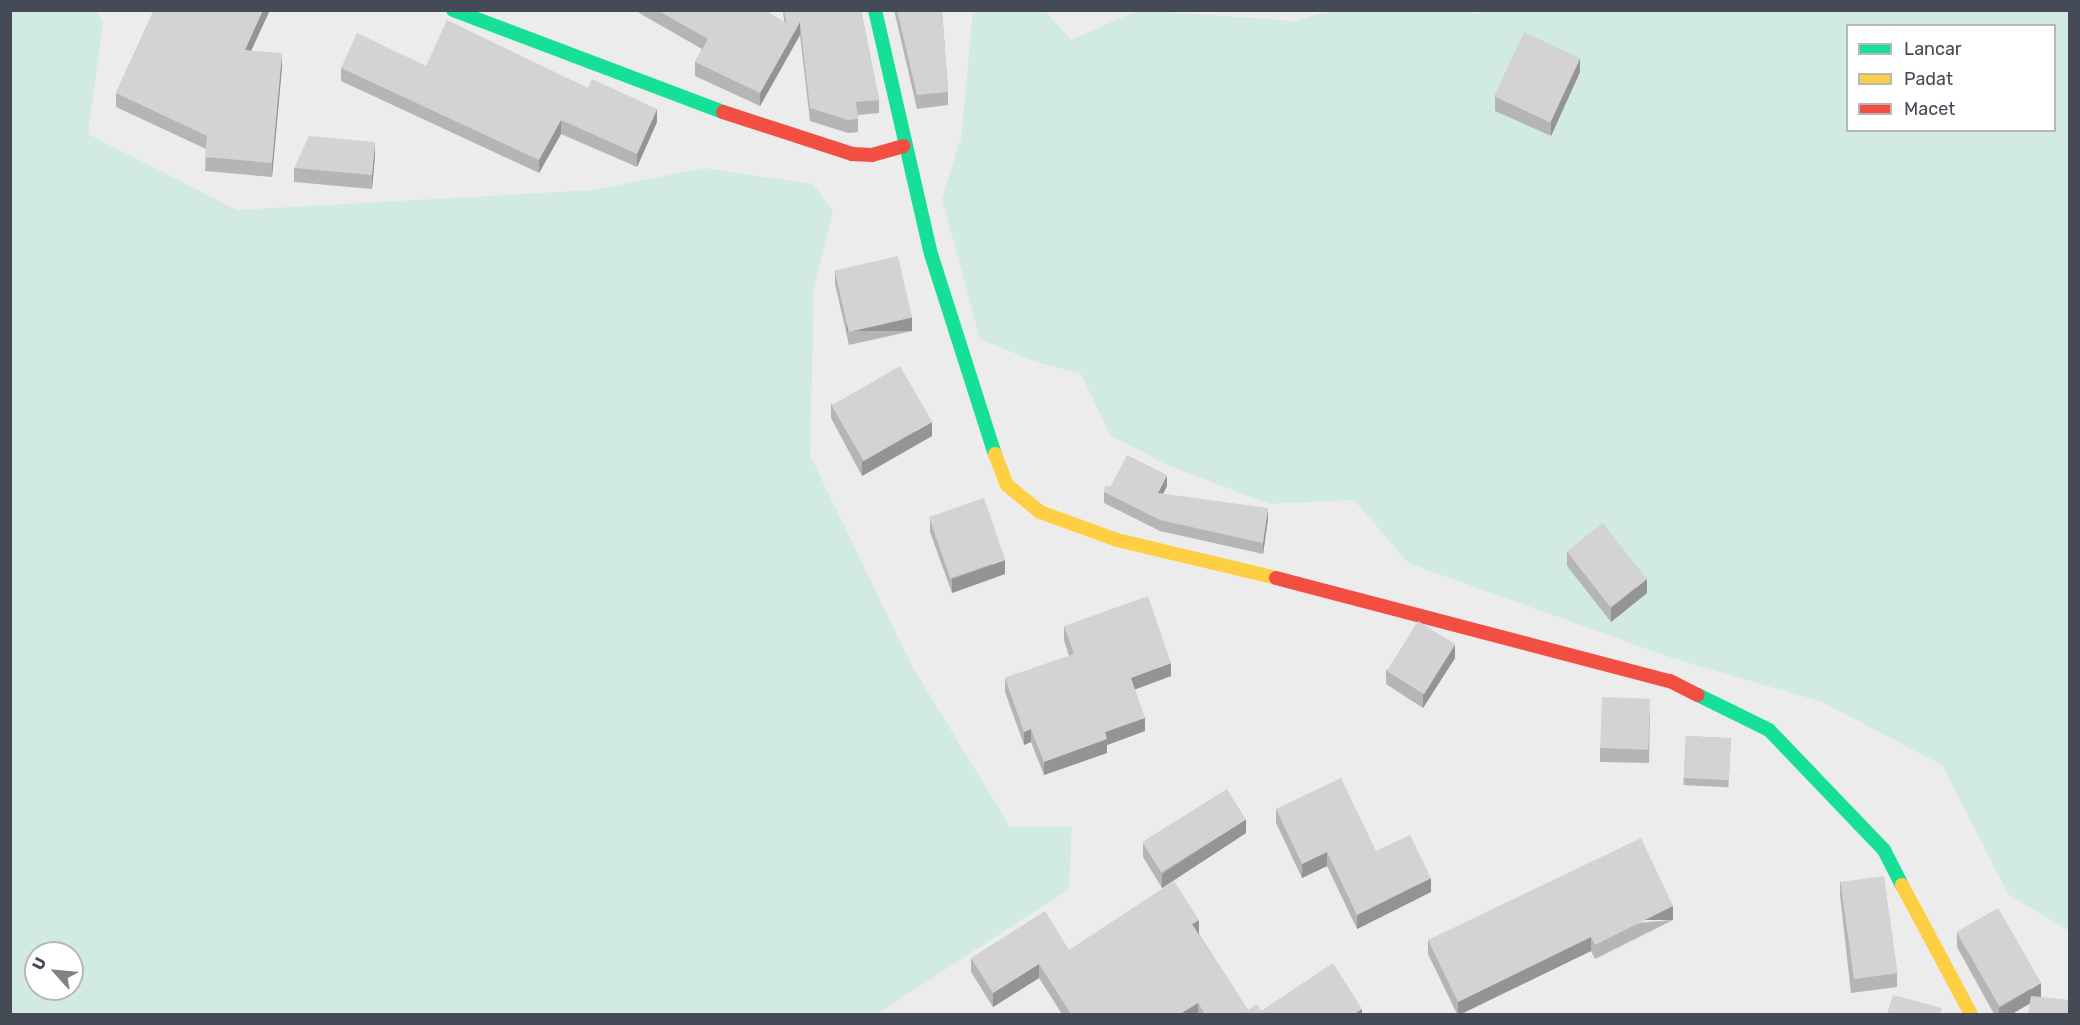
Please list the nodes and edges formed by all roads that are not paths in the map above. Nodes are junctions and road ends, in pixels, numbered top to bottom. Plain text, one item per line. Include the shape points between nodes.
1 (453, 10) edge
2 (876, 10) edge
3 (904, 146) junction
4 (1971, 1014) edge

1 - 3 main road via 749,122 852,154 872,155
2 - 3 main road
3 - 4 main road via 931,254 983,424 1007,485 1020,499 1040,512 1116,540 1320,588 1670,681 1770,730 1861,821 1884,850

